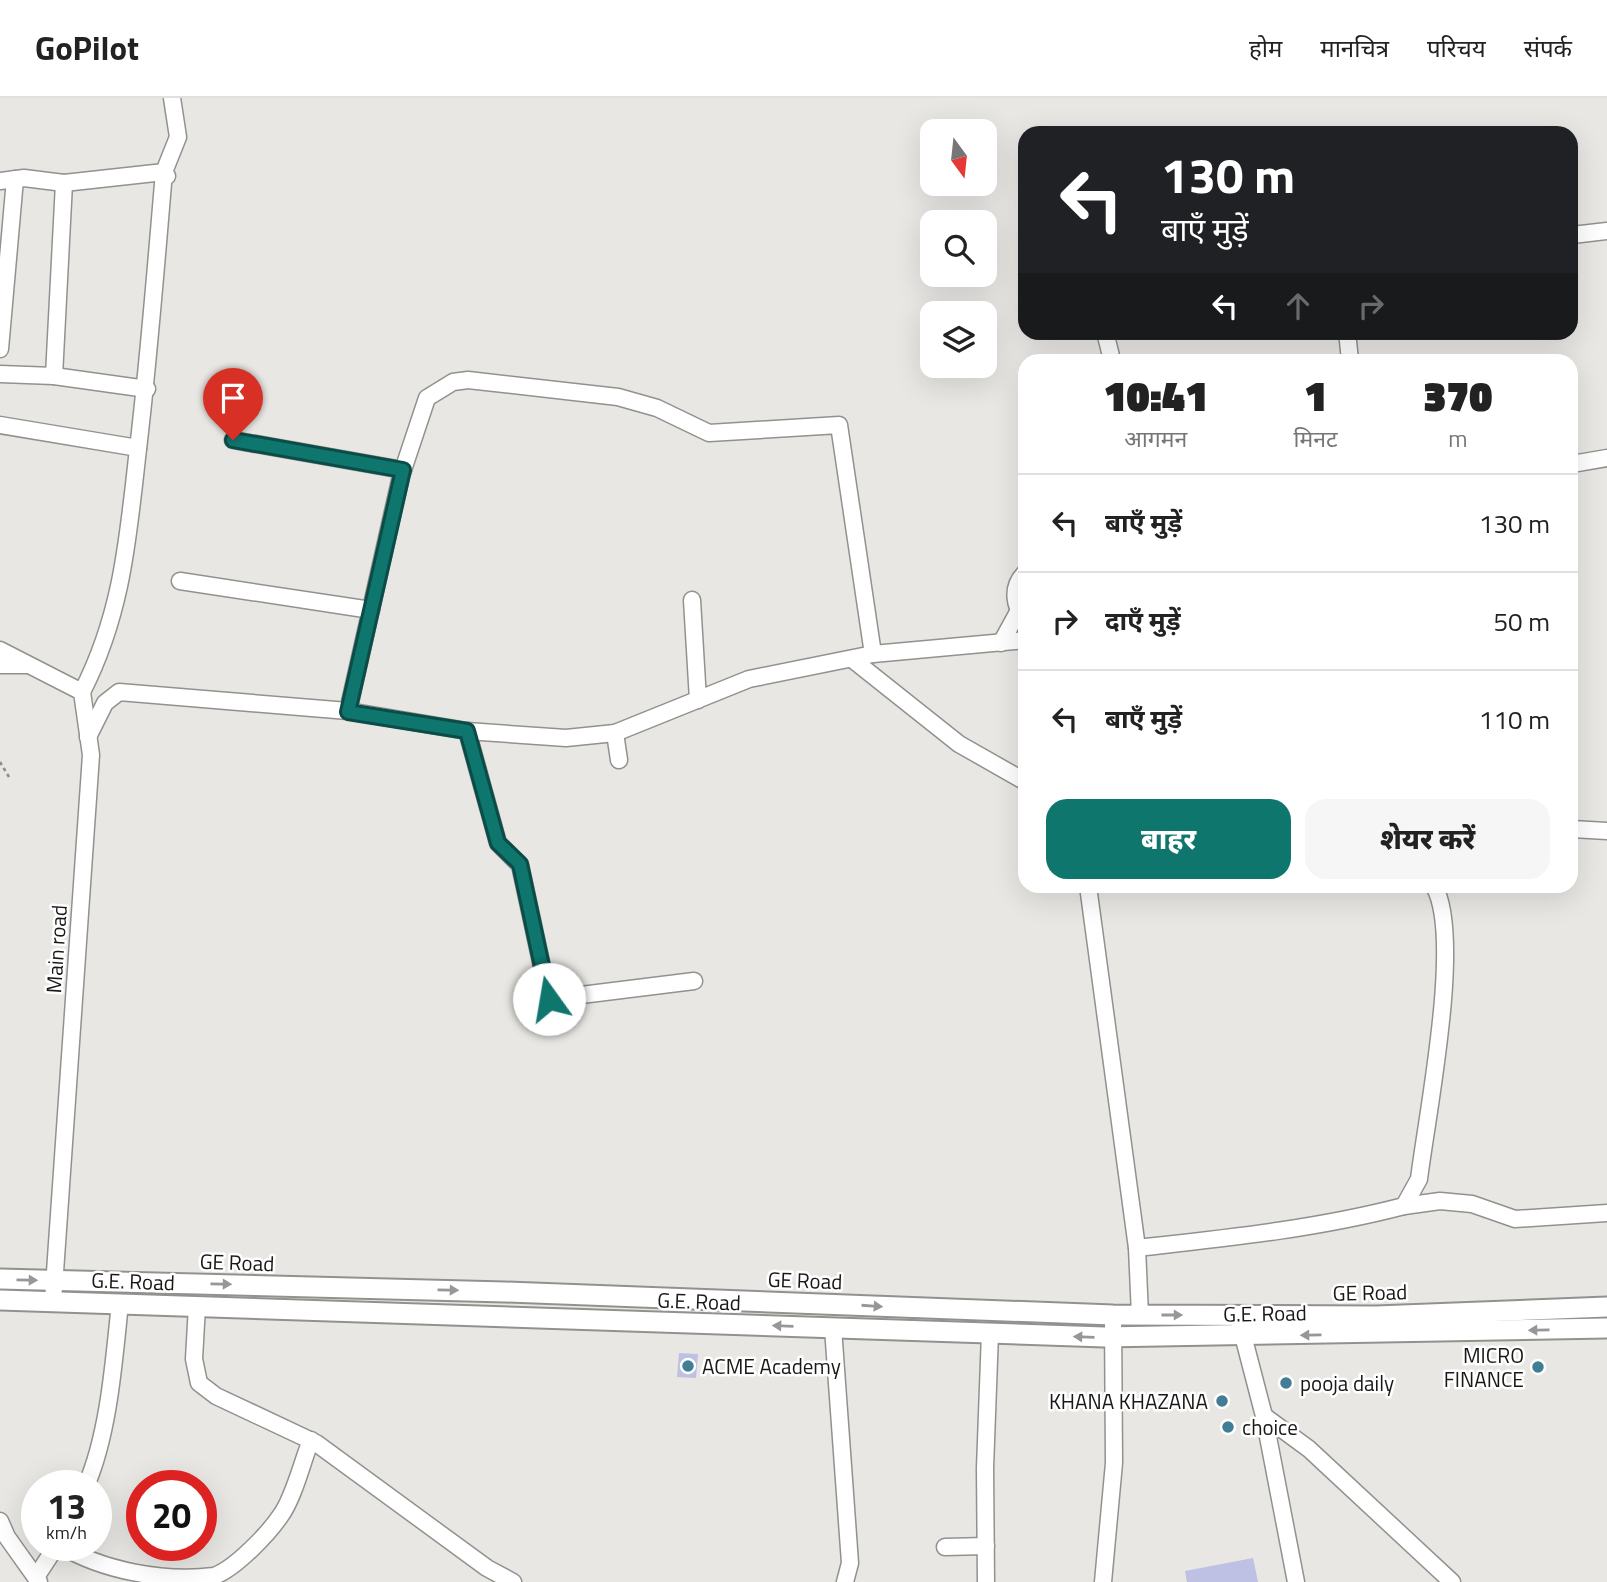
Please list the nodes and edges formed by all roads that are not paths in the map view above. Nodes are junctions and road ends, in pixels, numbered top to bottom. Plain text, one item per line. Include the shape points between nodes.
1 (172, 98) edge
2 (165, 174) junction
3 (8, 180) edge
4 (64, 183) junction
5 (1607, 231) edge
6 (1578, 234) edge
7 (0, 349) edge
8 (0, 374) edge
9 (54, 376) junction
10 (147, 389) junction
11 (0, 425) edge
12 (233, 440) dead end
13 (138, 448) junction
14 (1607, 457) edge
15 (1578, 463) edge
16 (403, 470) junction
17 (180, 581) dead end
18 (692, 600) dead end
19 (371, 610) junction
20 (1018, 622) edge
21 (1018, 641) edge
22 (1001, 643) junction
23 (0, 650) edge
24 (873, 654) junction
25 (852, 659) junction
26 (30, 664) junction
27 (0, 666) edge
28 (82, 692) junction
29 (698, 700) junction
30 (348, 712) junction
31 (467, 731) junction
32 (615, 733) junction
33 (88, 737) junction
34 (619, 760) dead end
35 (1018, 777) edge
36 (1578, 829) edge
37 (1607, 831) edge
38 (1089, 893) edge
39 (1438, 893) edge
40 (694, 981) dead end
41 (1404, 1206) junction
42 (1607, 1213) edge
43 (1138, 1248) junction
44 (0, 1279) edge
45 (55, 1280) junction
46 (0, 1300) edge
47 (53, 1301) junction
48 (120, 1303) junction
49 (197, 1306) junction
50 (1607, 1307) edge
51 (1113, 1315) junction
52 (1140, 1315) junction
53 (1238, 1315) junction
54 (833, 1328) junction
55 (1607, 1328) edge
56 (990, 1334) junction
57 (1243, 1336) junction
58 (1112, 1338) junction
59 (1264, 1416) junction
60 (311, 1440) junction
61 (93, 1470) edge
62 (0, 1521) edge
63 (986, 1546) junction
64 (945, 1547) dead end
65 (49, 1561) edge
66 (88, 1561) edge
67 (38, 1579) edge
68 (513, 1582) edge
69 (845, 1582) edge
70 (986, 1582) edge
71 (1103, 1582) edge
72 (1296, 1582) edge
73 (1452, 1582) edge

1 - 2 street via 178,137
2 - 4 street
2 - 10 street
3 - 4 street
3 - 7 street
4 - 9 street
5 - 6 street
8 - 9 street
9 - 10 street
10 - 13 street
11 - 13 street
12 - 16 street
13 - 28 street via 119,596
14 - 15 street
16 - 19 street
16 - 24 street via 428,398 453,382 468,380 618,397 657,408 709,433 839,425
17 - 19 street
18 - 29 street
19 - 30 street
20 - 22 street
21 - 22 street
22 - 24 street
23 - 26 street
24 - 25 street
25 - 29 street via 749,679
25 - 35 street via 959,744
26 - 27 street
26 - 28 street
28 - 33 street, Main road
29 - 32 street
30 - 31 street
30 - 33 street via 119,692 104,703
31 - 32 street via 566,738
31 - 40 street via 498,843 520,864 549,999
32 - 34 street
33 - 45 street, Main road via 91,755
36 - 37 street
38 - 43 street
39 - 41 street via 1442,900 1447,963 1419,1179
41 - 42 street via 1440,1201 1472,1204 1515,1219
41 - 43 street via 1277,1233
43 - 52 street
44 -> 45 main road, GE Road
45 - 47 street, Main road
45 -> 51 main road, GE Road
46 - 47 main road, G.E. Road
47 - 48 main road, G.E. Road
48 - 49 main road, G.E. Road
48 - 61 street
54 -> 49 main road, G.E. Road
49 - 60 street via 194,1359 199,1383 216,1396
50 - 53 main road, GE Road via 1376,1316
51 - 52 main road, GE Road
51 - 58 street
52 -> 53 main road, GE Road
53 - 57 street
54 - 56 main road, G.E. Road
54 - 69 street via 850,1563
55 -> 57 main road, G.E. Road
58 -> 56 main road, G.E. Road
56 - 63 street
57 - 58 main road, G.E. Road
57 - 59 street
58 - 71 street via 1114,1463
59 - 72 street
59 - 73 street via 1309,1449
60 - 66 street via 283,1514 251,1549 215,1576 171,1581 102,1569
60 - 68 street
62 - 67 street
63 - 64 street
63 - 70 street
65 - 67 street

